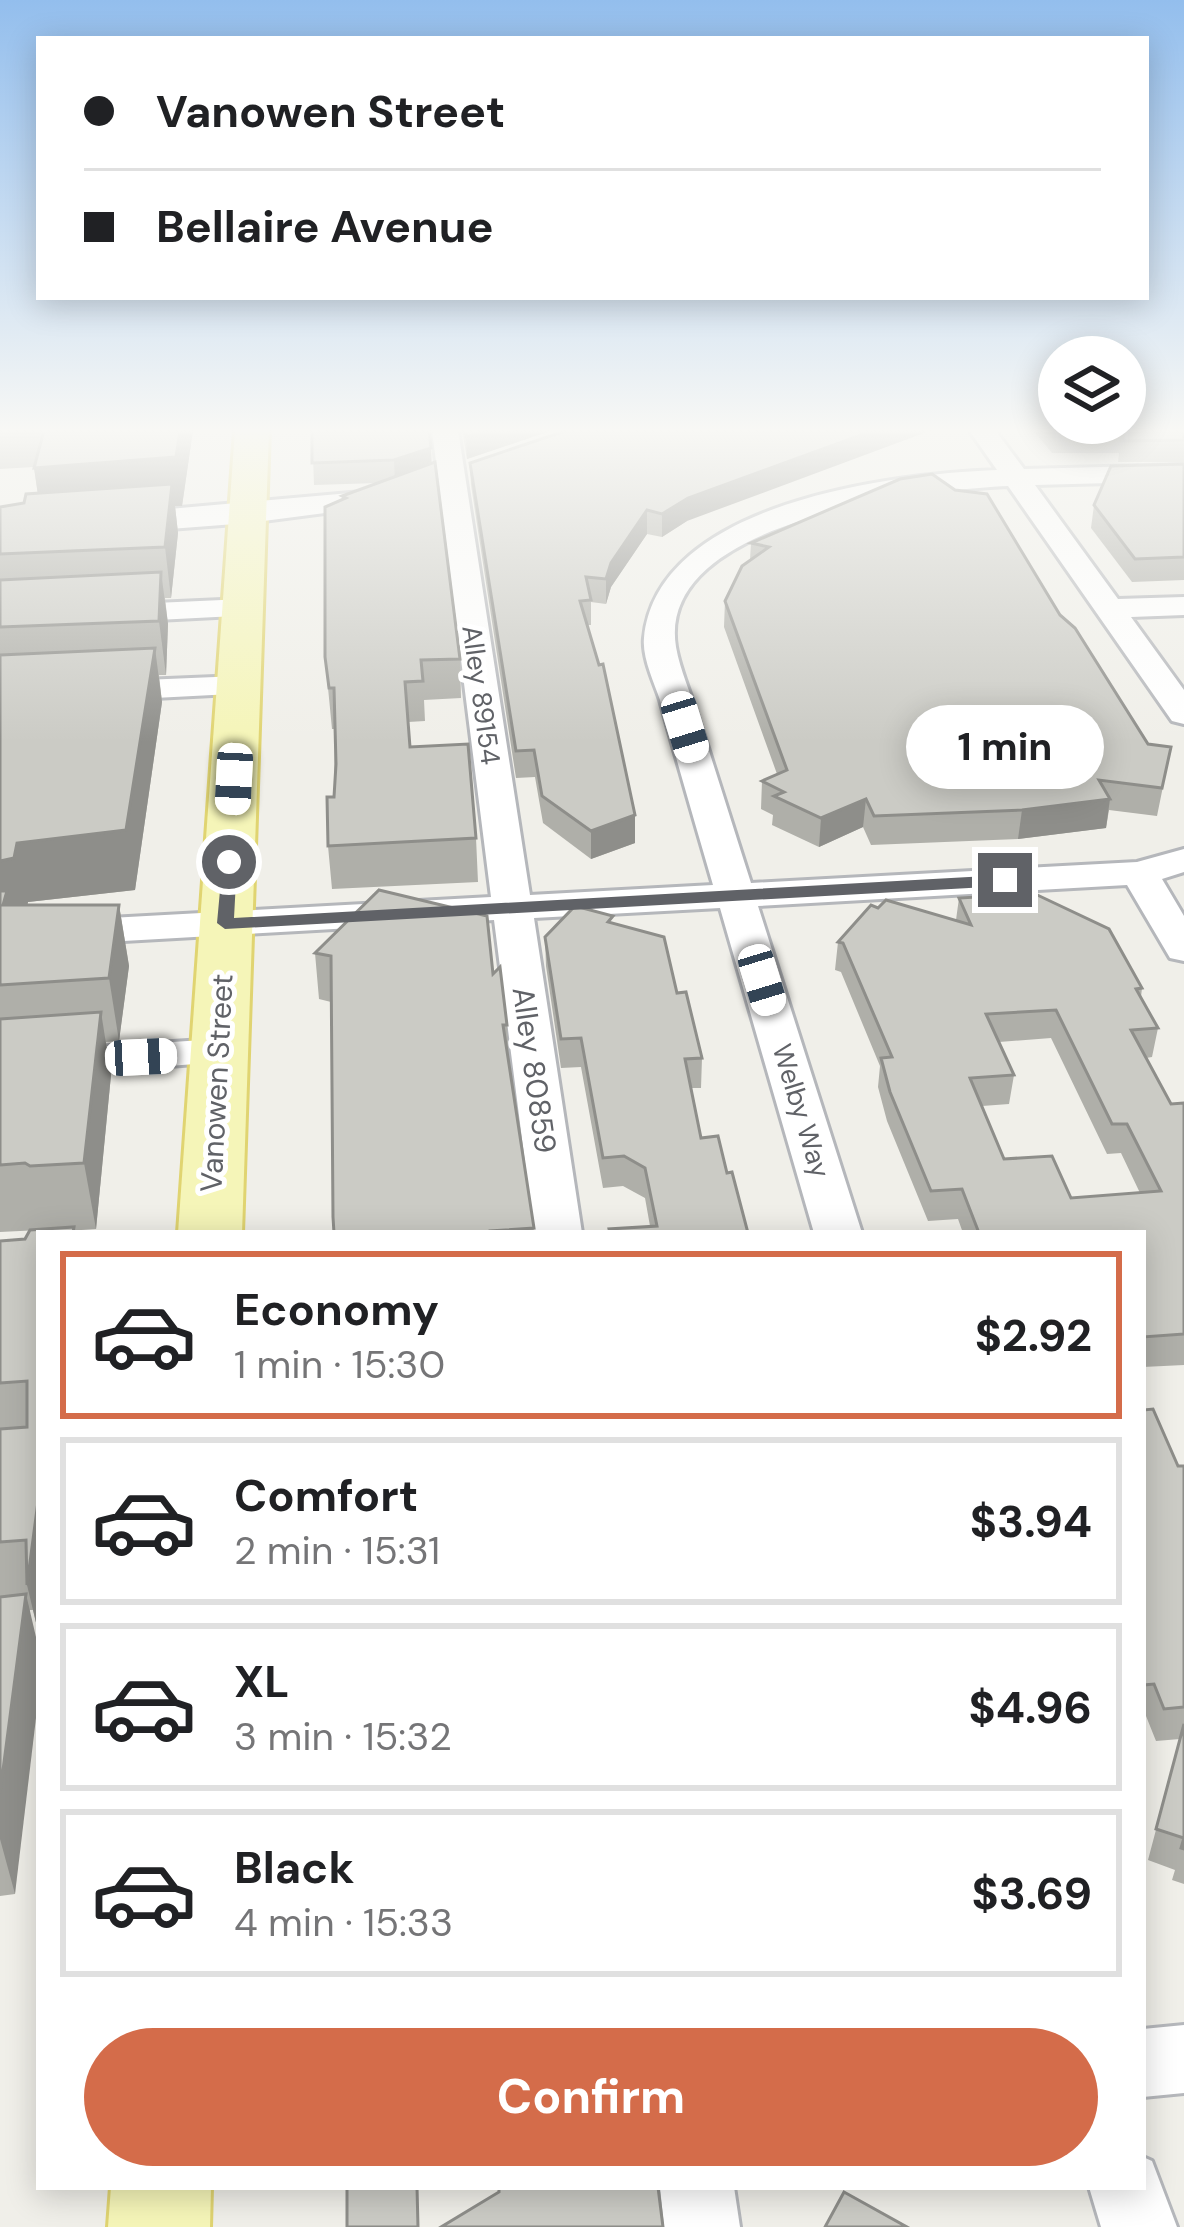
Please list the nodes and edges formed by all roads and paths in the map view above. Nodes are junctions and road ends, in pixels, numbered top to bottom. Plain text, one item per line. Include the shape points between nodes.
1 (247, 534) edge
2 (467, 534) edge
3 (743, 534) edge
4 (1056, 534) edge
5 (1184, 606) edge
6 (244, 608) junction
7 (1108, 609) junction
8 (0, 620) edge
9 (239, 686) junction
10 (0, 696) edge
11 (1184, 714) edge
12 (1184, 860) edge
13 (1138, 873) junction
14 (736, 896) junction
15 (510, 908) junction
16 (225, 923) junction
17 (0, 936) edge
18 (1184, 949) edge
19 (219, 1052) junction
20 (0, 1066) edge
21 (210, 1230) edge
22 (558, 1230) edge
23 (837, 1230) edge
24 (1184, 2059) edge
25 (1146, 2063) edge
26 (161, 2190) edge
27 (697, 2190) edge
28 (1127, 2190) edge
29 (159, 2227) edge
30 (703, 2227) edge
31 (1138, 2227) edge

1 - 6 main road, Vanowen Street
2 - 15 street, Alley 89154
3 - 14 street, Welby Way via 674,586 658,643
4 - 7 street
5 - 7 street
6 - 8 street
6 - 9 main road, Vanowen Street
7 - 11 street
9 - 10 street
9 - 16 main road, Vanowen Street
12 - 13 street
13 - 14 street
13 - 18 street
14 - 15 street
14 - 23 street, Welby Way
15 - 16 street
15 - 22 street, Alley 80859
16 - 17 street
16 - 19 main road, Vanowen Street
19 - 20 street
19 - 21 main road, Vanowen Street
24 - 25 street
26 - 29 main road
27 - 30 street
28 - 31 street

